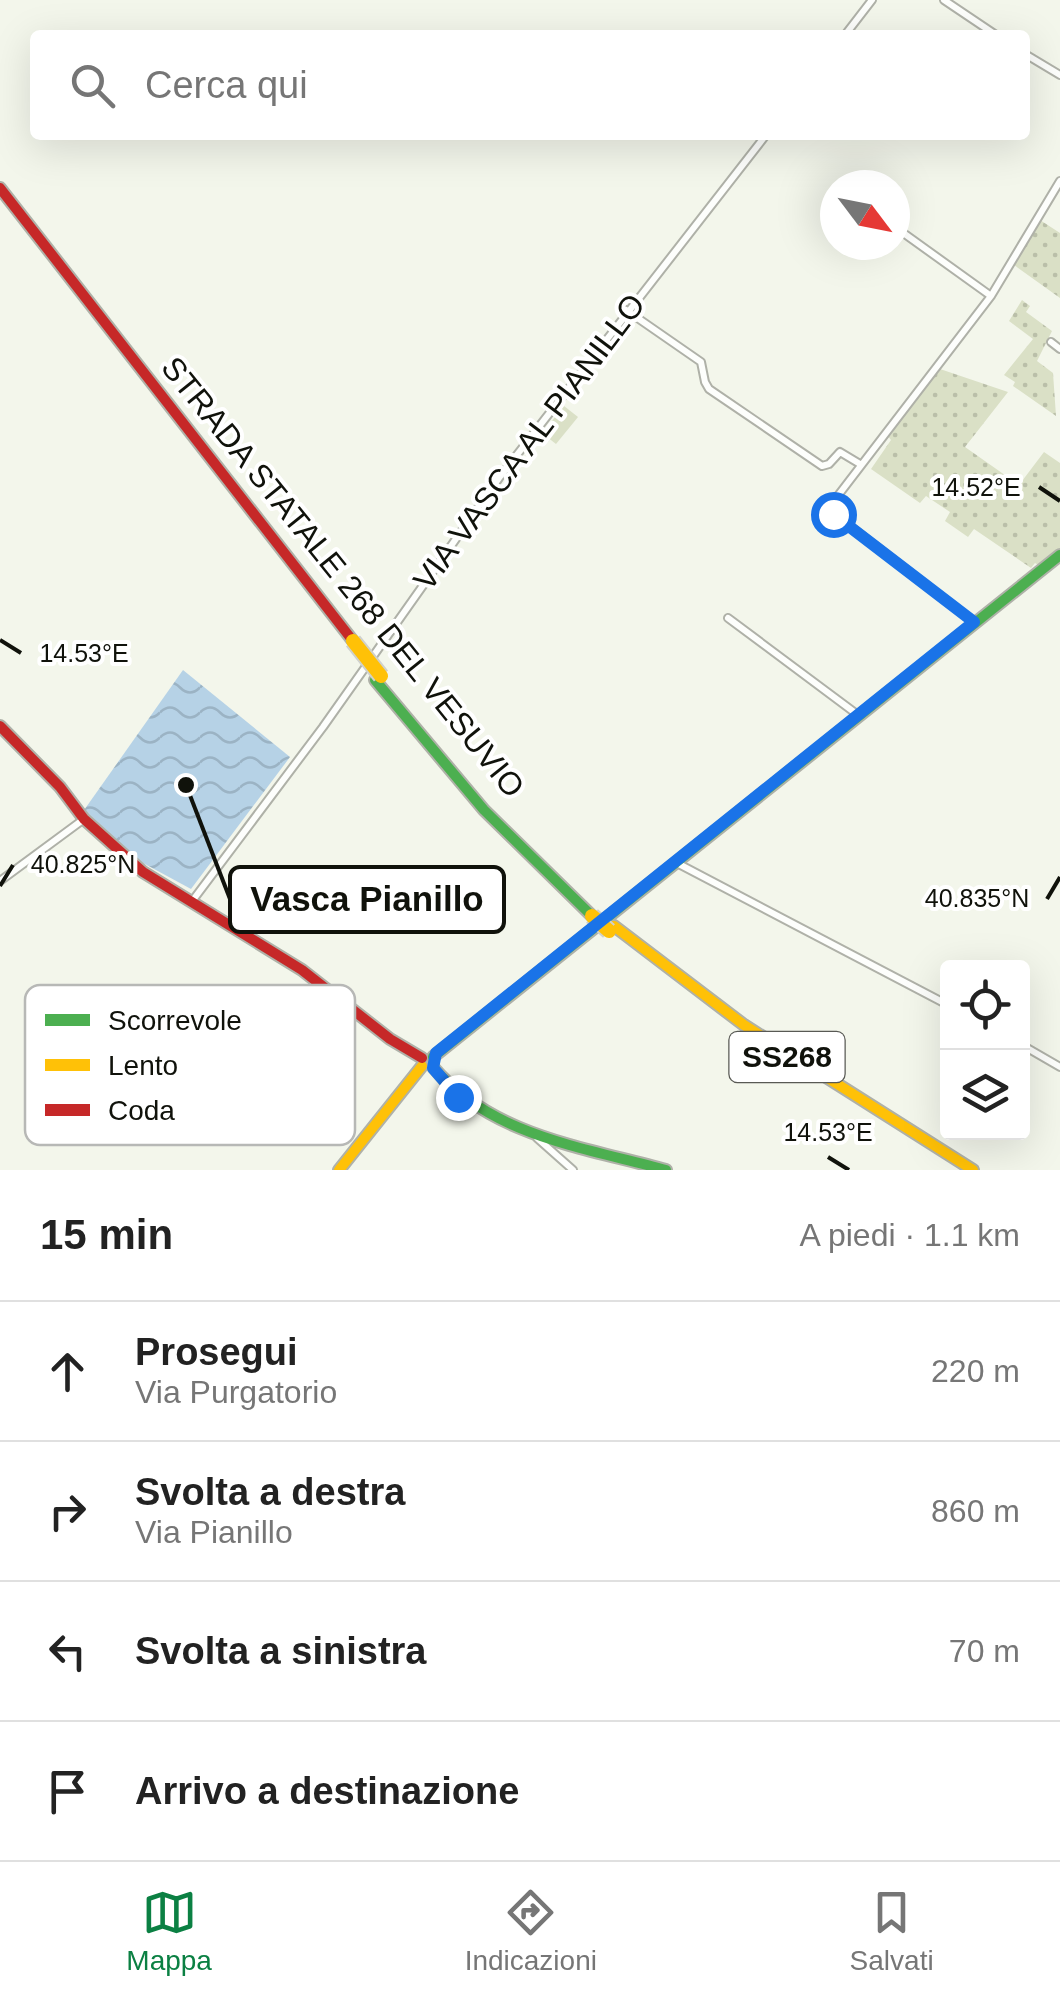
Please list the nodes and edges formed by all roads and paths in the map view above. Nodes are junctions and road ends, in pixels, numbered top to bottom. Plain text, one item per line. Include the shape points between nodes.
1 (872, 0) edge
2 (944, 0) edge
3 (848, 30) edge
4 (989, 30) edge
5 (1030, 57) edge
6 (1060, 75) edge
7 (762, 140) edge
8 (1060, 182) edge
9 (0, 188) edge
10 (0, 199) edge
11 (910, 238) edge
12 (991, 296) junction
13 (626, 310) junction
14 (104, 327) junction
15 (1051, 342) dead end
16 (1060, 349) edge
17 (860, 464) junction
18 (1060, 555) edge
19 (728, 618) dead end
20 (974, 622) junction
21 (858, 715) junction
22 (0, 726) edge
23 (84, 819) junction
24 (675, 862) junction
25 (0, 882) edge
26 (193, 900) junction
27 (612, 929) junction
28 (321, 985) edge
29 (940, 1001) edge
30 (355, 1012) edge
31 (1030, 1049) edge
32 (428, 1062) junction
33 (1060, 1067) edge
34 (532, 1134) junction
35 (339, 1170) edge
36 (573, 1170) edge
37 (666, 1170) edge
38 (960, 1170) edge
39 (973, 1170) edge

1 - 3 street
2 - 4 street
5 - 6 street
7 - 13 street, VIA VASCA AL PIANILLO
8 - 12 street
9 - 14 main road, STRADA STATALE 268 DEL VESUVIO / SS268
10 - 14 main road, STRADA STATALE 268 DEL VESUVIO / SS268
11 - 12 street
12 - 17 street
13 - 17 street via 701,362 710,389 784,441 822,466 840,452
13 - 26 street, VIA VASCA AL PIANILLO
14 - 27 main road, STRADA STATALE 268 DEL VESUVIO / SS268, bridge via 484,810
15 - 16 street
17 - 20 street via 832,500 833,514
18 - 20 main road
19 - 21 street
20 - 21 main road
21 - 24 main road
22 - 23 main road
23 - 25 street
23 - 26 main road via 143,872
24 - 29 street
24 - 32 main road
26 - 28 main road
27 - 38 main road, STRADA STATALE 268 DEL VESUVIO / SS268 via 759,1047
27 - 39 main road, STRADA STATALE 268 DEL VESUVIO / SS268 via 776,1050
30 - 32 main road
31 - 33 street
32 - 34 main road via 458,1097
32 - 35 main road
34 - 36 street
34 - 37 main road

